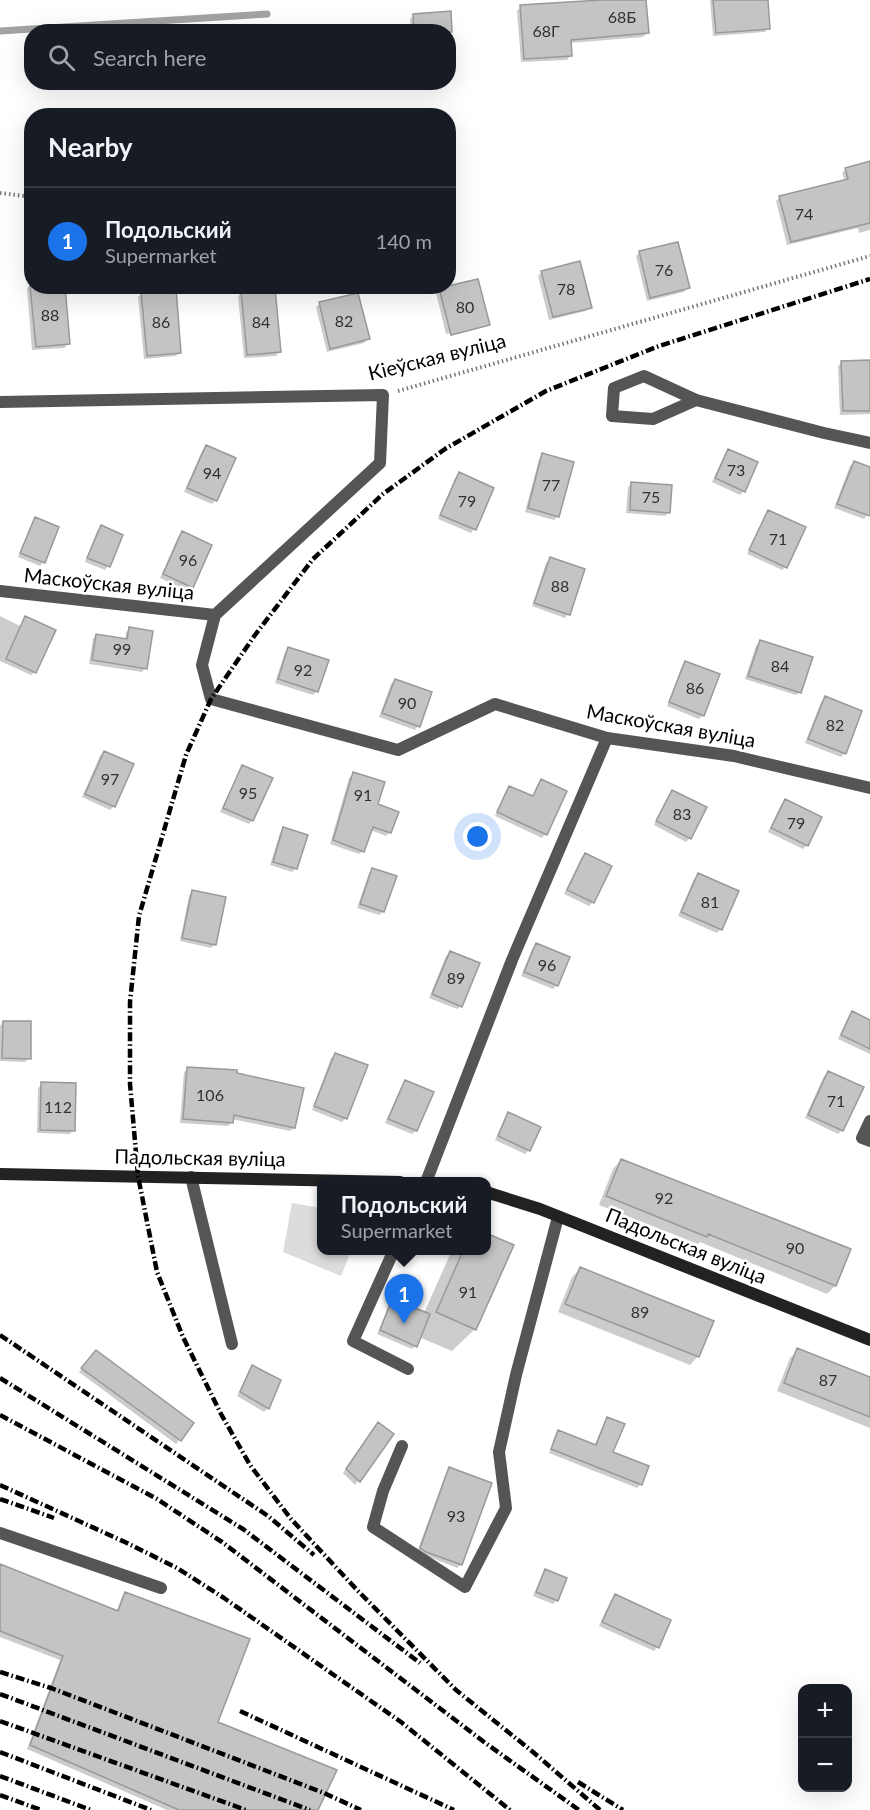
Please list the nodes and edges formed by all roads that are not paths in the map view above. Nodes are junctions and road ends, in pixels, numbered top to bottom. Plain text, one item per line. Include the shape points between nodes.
1 (383, 395) joint
2 (696, 400) junction
3 (0, 402) edge
4 (870, 443) edge
5 (0, 591) edge
6 (215, 615) junction
7 (607, 738) junction
8 (870, 788) edge
9 (870, 1121) edge
10 (870, 1141) edge
11 (0, 1174) edge
12 (191, 1177) junction
13 (428, 1177) edge
14 (317, 1180) edge
15 (491, 1194) edge
16 (558, 1216) junction
17 (392, 1255) edge
18 (870, 1340) edge
19 (232, 1344) dead end
20 (408, 1369) dead end
21 (402, 1446) dead end
22 (0, 1533) edge
23 (161, 1588) dead end

1 - 3 street, Кіеўская вуліца
1 - 6 street, Маскоўская вуліца via 380,463
2 - 2 street via 644,376 614,388 612,416 653,419
2 - 4 street
5 - 6 street, Маскоўская вуліца
6 - 7 street, Маскоўская вуліца via 202,665 211,699 398,750 495,704
7 - 8 street, Маскоўская вуліца via 734,756
7 - 13 street via 512,960
9 - 10 street via 862,1138
11 - 12 street, Падольская вуліца
12 - 14 street, Падольская вуліца
12 - 19 street
15 - 16 street, Падольская вуліца
16 - 18 street, Падольская вуліца
16 - 21 street via 499,1452 506,1508 465,1587 373,1527
17 - 20 street via 353,1341
22 - 23 street

